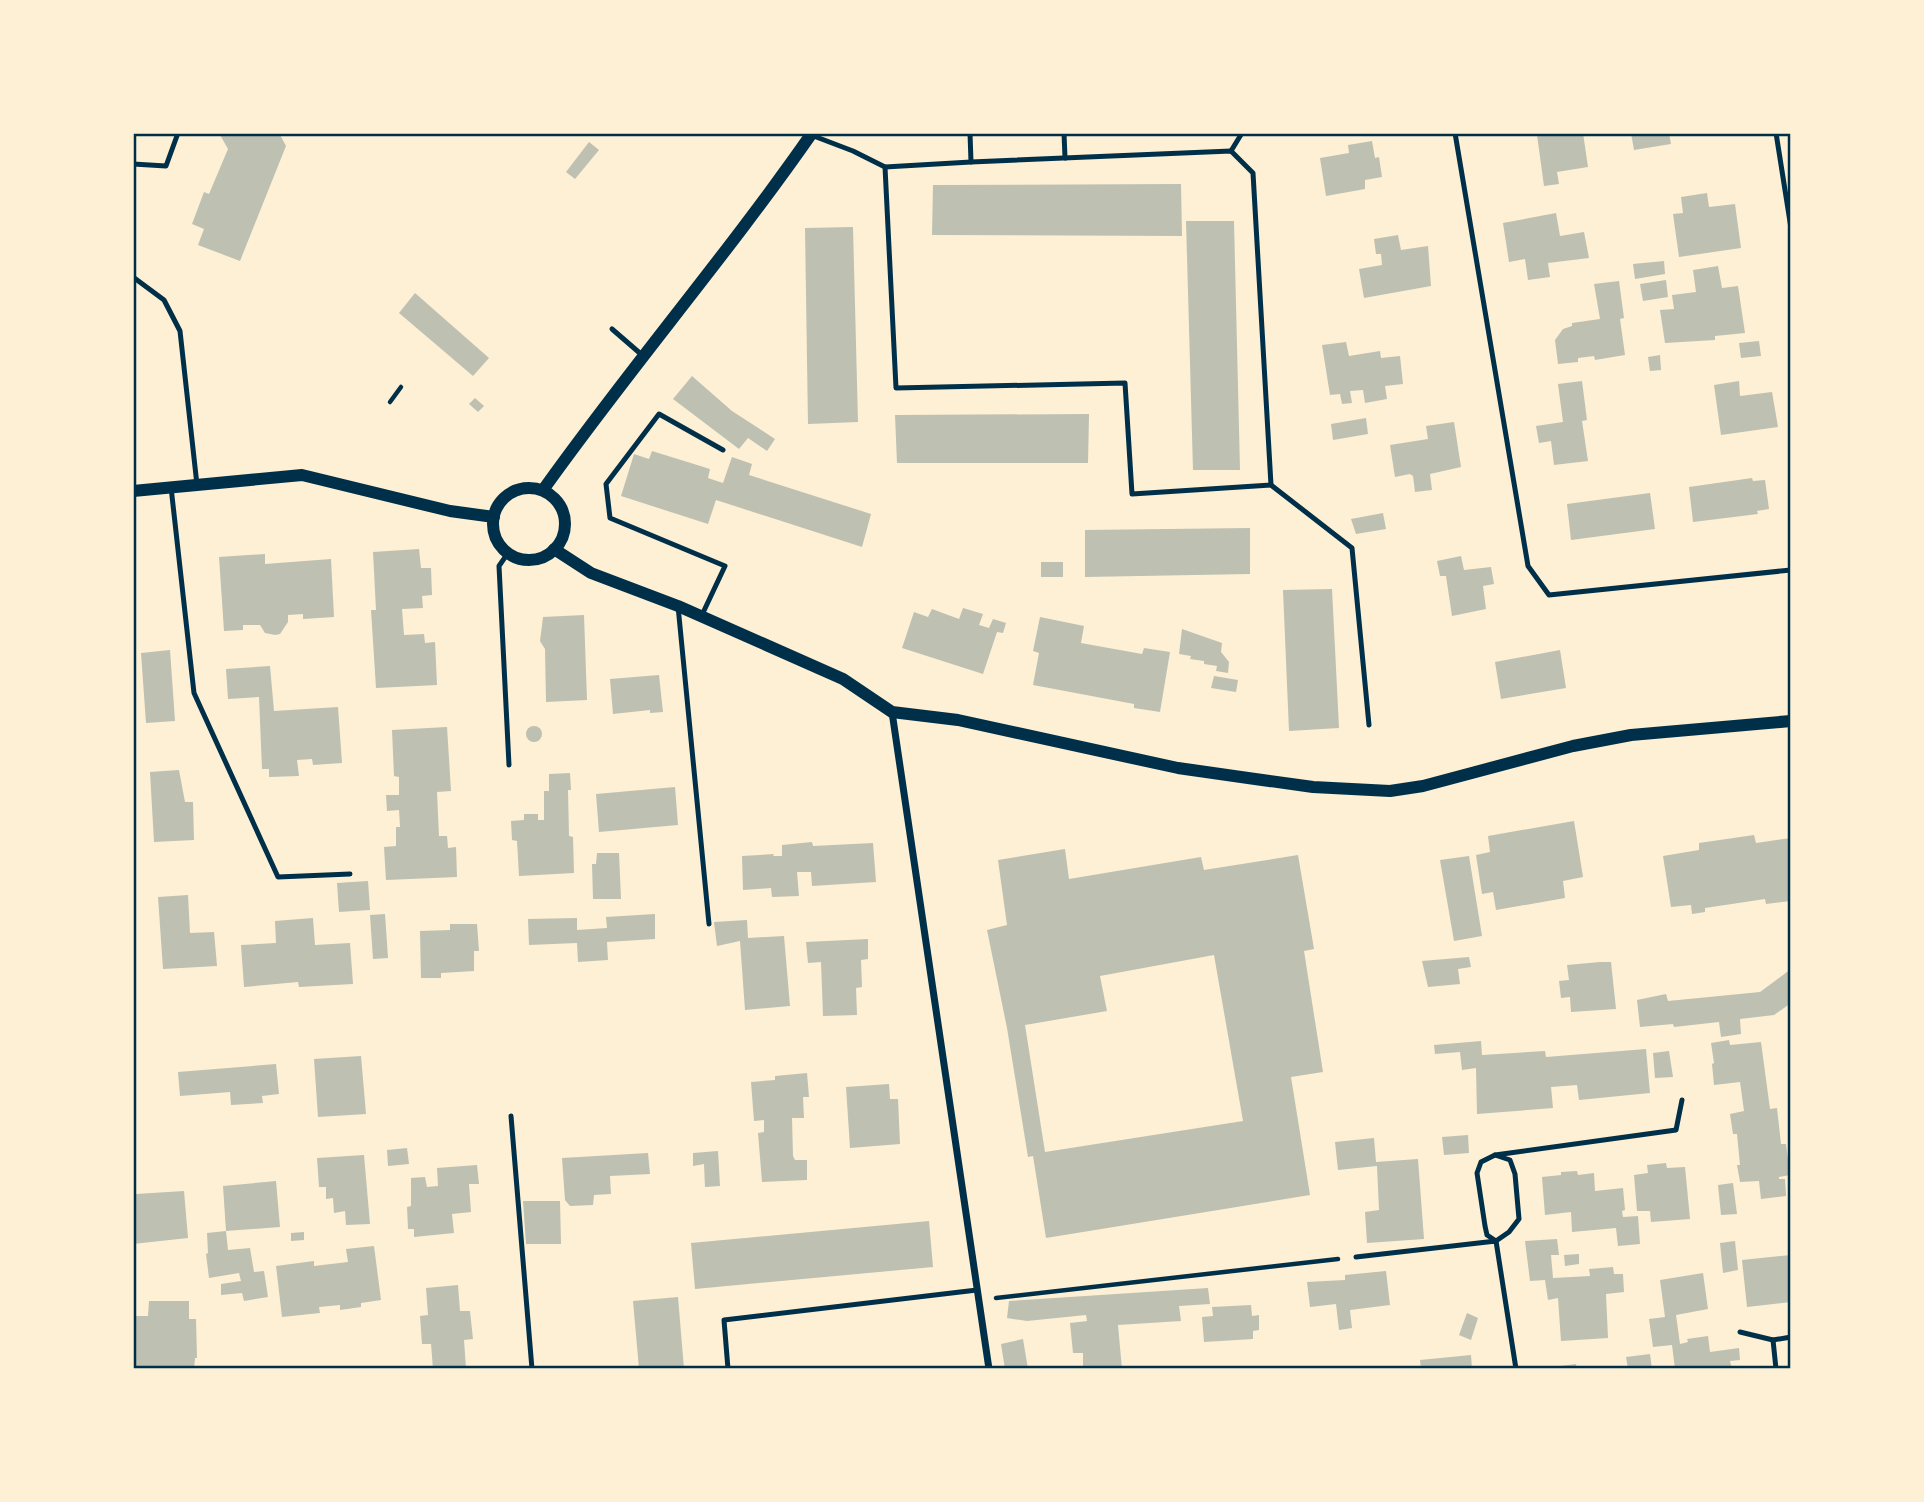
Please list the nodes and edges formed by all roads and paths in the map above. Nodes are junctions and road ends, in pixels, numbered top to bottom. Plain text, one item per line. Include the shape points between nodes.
1 (178, 133) edge
2 (970, 133) edge
3 (1064, 133) edge
4 (1242, 133) edge
5 (1455, 133) edge
6 (1776, 133) edge
7 (812, 134) edge
8 (1231, 152) junction
9 (1065, 158) junction
10 (971, 162) junction
11 (134, 164) edge
12 (885, 167) junction
13 (1791, 228) edge
14 (133, 277) edge
15 (612, 329) dead end
16 (642, 355) junction
17 (401, 387) dead end
18 (390, 402) dead end
19 (723, 450) dead end
20 (197, 485) junction
21 (1271, 485) junction
22 (171, 487) junction
23 (543, 490) junction
24 (133, 491) edge
25 (494, 517) junction
26 (554, 549) junction
27 (508, 553) junction
28 (1791, 570) edge
29 (678, 606) junction
30 (701, 617) junction
31 (892, 712) junction
32 (1791, 721) edge
33 (1369, 725) dead end
34 (509, 765) dead end
35 (350, 874) dead end
36 (709, 924) dead end
37 (1682, 1100) dead end
38 (511, 1116) dead end
39 (1495, 1154) junction
40 (1496, 1241) junction
41 (1356, 1257) joint
42 (977, 1290) junction
43 (979, 1300) junction
44 (1740, 1332) dead end
45 (1791, 1337) edge
46 (1773, 1340) junction
47 (532, 1369) edge
48 (728, 1369) edge
49 (989, 1369) edge
50 (1516, 1369) edge
51 (1776, 1369) edge

1 - 11 lane via 166,166
2 - 10 lane
3 - 9 lane
4 - 8 lane
5 - 28 lane via 1528,566 1549,595
6 - 13 lane
7 - 12 lane
7 - 16 street
8 - 9 lane
8 - 21 lane via 1253,173
9 - 10 lane
10 - 12 lane
12 - 21 lane via 895,388 1125,383 1132,494
14 - 20 lane via 164,300 180,331
15 - 16 lane
16 - 23 street
17 - 18 path
19 - 30 lane via 659,414 606,484 610,518 724,566
20 - 22 street
20 - 25 street via 302,475 450,512
21 - 33 lane via 1352,548
22 - 24 street
22 - 35 lane via 194,693 278,877
23 - 25 street via 512,492
23 - 26 street via 559,503 565,521 562,539
25 - 27 street via 496,537
26 - 27 street via 529,559
26 - 29 street via 591,573
27 - 34 lane via 499,566
29 - 30 street
29 - 36 lane
30 - 31 street via 843,679
31 - 32 street via 990,727 1178,768 1313,787 1390,791 1632,735
31 - 42 street
37 - 39 lane via 1676,1130
38 - 47 lane
39 - 40 lane via 1481,1162 1477,1173 1485,1226
39 - 40 lane via 1510,1160 1520,1219
40 - 41 lane
40 - 50 lane
41 - 43 path
42 - 43 street
42 - 48 lane via 723,1320
43 - 49 street
44 - 46 lane
45 - 46 lane
46 - 51 lane

